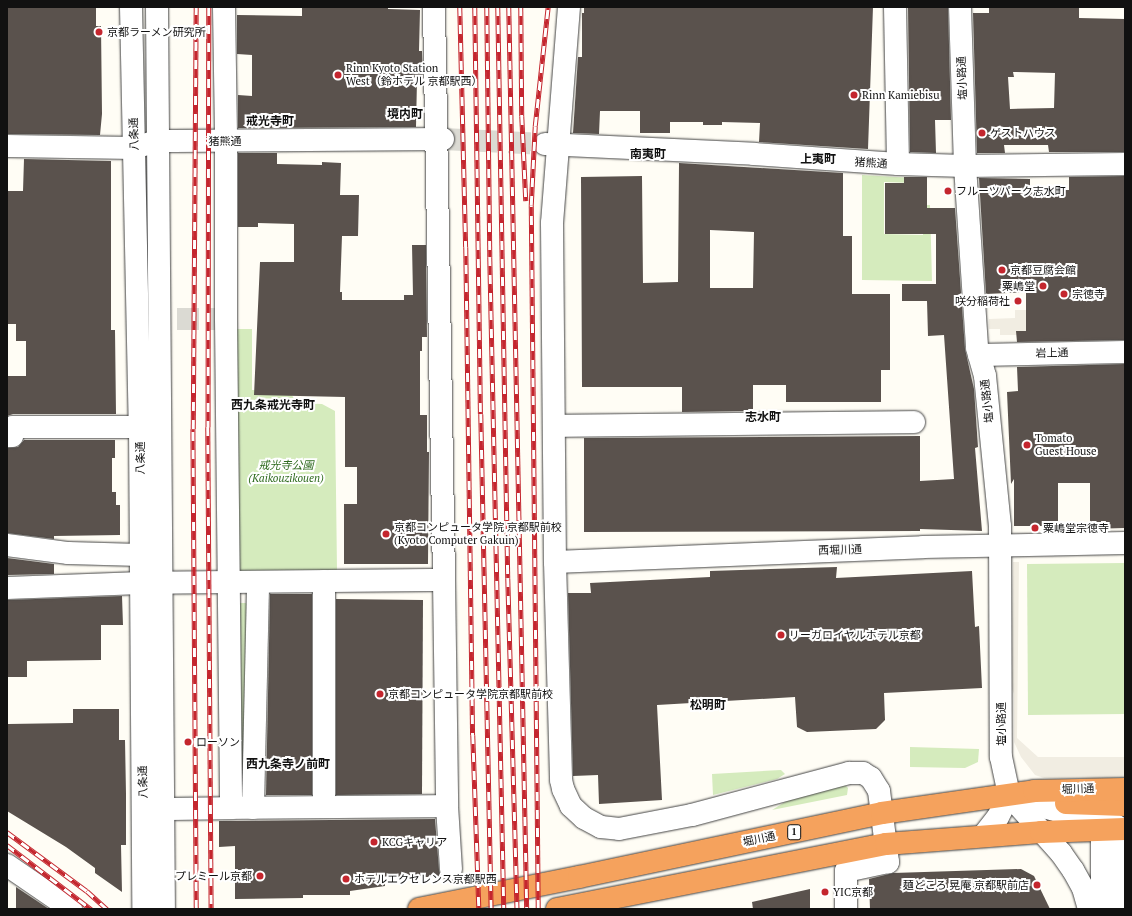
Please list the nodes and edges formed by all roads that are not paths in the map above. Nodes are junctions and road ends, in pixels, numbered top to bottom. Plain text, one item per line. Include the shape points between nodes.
1 (131, 7) edge
2 (157, 7) edge
3 (224, 7) edge
4 (434, 7) edge
5 (568, 7) edge
6 (895, 7) edge
7 (960, 7) edge
8 (441, 140) junction
9 (226, 141) junction
10 (157, 142) junction
11 (551, 144) junction
12 (7, 146) edge
13 (134, 148) junction
14 (898, 164) junction
15 (1125, 164) edge
16 (965, 166) junction
17 (1125, 352) edge
18 (979, 355) junction
19 (914, 422) dead end
20 (554, 426) junction
21 (140, 427) junction
22 (7, 436) edge
23 (1125, 543) edge
24 (1000, 545) junction
25 (7, 546) edge
26 (140, 555) junction
27 (555, 562) junction
28 (444, 580) junction
29 (324, 581) junction
30 (229, 582) junction
31 (258, 582) junction
32 (151, 583) junction
33 (7, 588) edge
34 (1125, 789) edge
35 (1009, 795) junction
36 (1125, 805) edge
37 (447, 806) junction
38 (324, 807) junction
39 (231, 808) junction
40 (253, 808) junction
41 (163, 809) junction
42 (882, 813) junction
43 (1109, 816) edge
44 (1041, 832) junction
45 (983, 836) junction
46 (886, 844) junction
47 (7, 865) edge
48 (451, 869) dead end
49 (71, 909) edge
50 (143, 909) edge
51 (164, 909) edge
52 (419, 909) edge
53 (557, 909) edge
54 (846, 909) edge
55 (1089, 909) edge
56 (1102, 909) edge
57 (1121, 909) edge

1 - 13 street, 八条通
2 - 10 street, 八条通
3 - 9 street
4 - 8 street
5 - 11 street
6 - 14 street
7 - 16 street, 塩小路通
8 - 9 street, 猪熊通
8 - 28 street
9 - 10 street, 猪熊通
9 - 30 street
10 - 13 street, 猪熊通
10 - 32 street, 八条通 via 168,318
11 - 14 street, 猪熊通
11 - 20 street
12 - 13 street, 猪熊通
13 - 21 street, 八条通
14 - 16 street, 猪熊通
15 - 16 street, 猪熊通
16 - 18 street, 塩小路通
17 - 18 street, 岩上通
18 - 24 street, 塩小路通 via 985,376
19 - 20 street
20 - 27 street
21 - 22 street via 13,428 12,436
21 - 26 street, 八条通
23 - 24 street, 西堀川通
24 - 27 street, 西堀川通
24 - 35 street, 塩小路通 via 1001,757
25 - 26 street via 68,553
26 - 32 street, 八条通
27 - 42 street via 561,780 571,806 584,818 610,829 628,828 699,814 854,772 867,775 877,786
28 - 29 street
28 - 37 street
29 - 31 street
29 - 38 street
30 - 31 street
30 - 32 street
30 - 39 street
31 - 40 street
32 - 33 street
32 - 41 street, 八条通
32 - 50 street, 八条通
34 - 43 highway, 堀川通 / 1
35 - 42 highway, 堀川通 / 1
35 - 43 highway, 堀川通 / 1 via 1034,791
35 - 44 street
35 - 45 street via 998,817
36 - 43 highway, 1
37 - 38 street
37 - 48 street
38 - 40 street
39 - 40 street
39 - 41 street
41 - 51 street, 八条通
42 - 46 street
42 - 52 highway, 堀川通 / 1 via 580,878
43 - 44 highway, 堀川通 / 1
43 - 56 street
43 - 57 street
44 - 45 highway, 堀川通 / 1
44 - 55 street via 1074,870
45 - 46 highway, 堀川通 / 1
46 - 53 highway, 堀川通 / 1
46 - 54 street via 888,862 846,871
47 - 49 street

